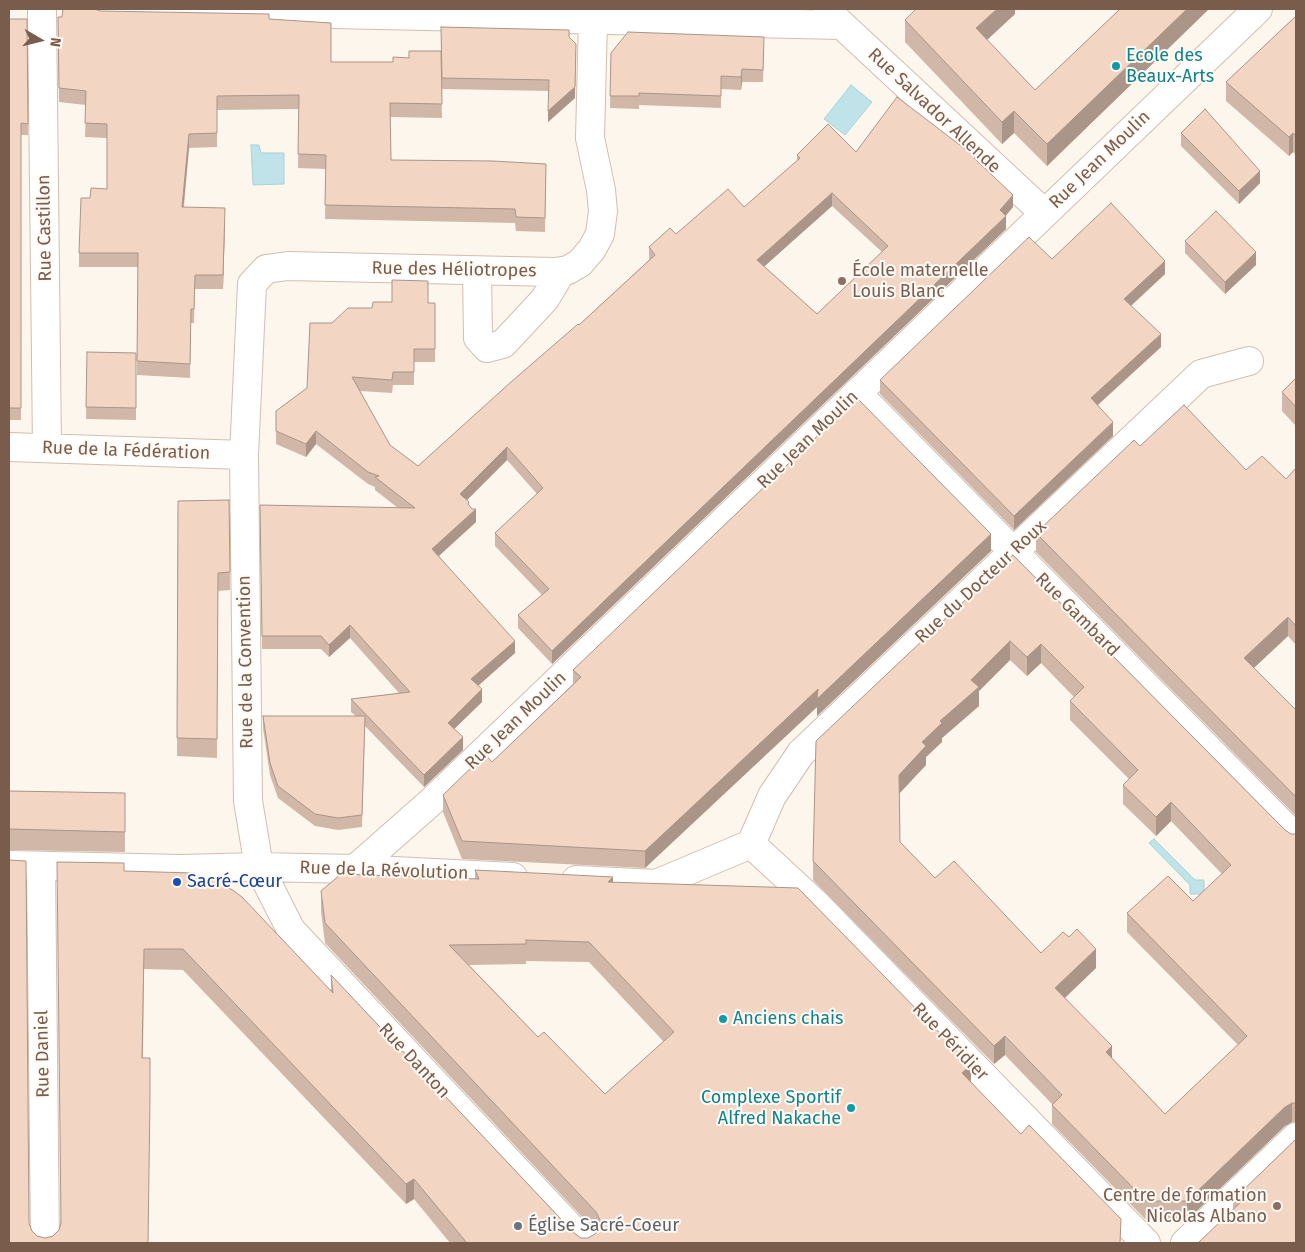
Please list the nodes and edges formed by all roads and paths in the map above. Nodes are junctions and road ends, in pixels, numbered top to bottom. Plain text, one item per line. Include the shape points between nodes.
1 (42, 9) edge
2 (100, 9) edge
3 (1258, 9) edge
4 (833, 17) edge
5 (593, 20) junction
6 (1044, 213) junction
7 (477, 271) junction
8 (561, 272) junction
9 (1249, 361) dead end
10 (856, 393) junction
11 (9, 447) edge
12 (48, 448) junction
13 (244, 455) junction
14 (1014, 552) junction
15 (1296, 838) edge
16 (751, 844) junction
17 (9, 865) edge
18 (41, 866) junction
19 (260, 867) junction
20 (355, 869) junction
21 (1296, 1137) edge
22 (45, 1243) edge
23 (585, 1243) edge
24 (1146, 1243) edge
25 (1185, 1243) edge

1 - 12 street, Rue Castillon
2 - 5 street
3 - 6 street, Rue Jean Moulin
4 - 5 street
4 - 6 street, Rue Salvador Allende
5 - 8 street, Rue des Héliotropes via 590,138 603,212 600,234 592,249 580,263
6 - 10 street, Rue Jean Moulin
7 - 8 street, Rue des Héliotropes
7 - 8 street via 478,338 487,348 503,344 545,299
7 - 13 street, Rue des Héliotropes via 288,266 266,270 252,284
9 - 14 street, Rue du Docteur Roux via 1201,374
10 - 14 street, Rue Gambard
10 - 20 street, Rue Jean Moulin via 431,802
11 - 12 street, Rue de la Fédération
12 - 13 street, Rue de la Fédération
13 - 19 street, Rue de la Convention via 248,801
14 - 15 street, Rue Gambard
14 - 16 street, Rue du Docteur Roux via 800,753 772,796
16 - 20 street, Rue de la Révolution via 656,884
16 - 24 street, Rue Péridier via 816,904
17 - 18 street, Rue de la Révolution
18 - 19 street, Rue de la Révolution
18 - 22 street, Rue Daniel
19 - 20 street, Rue de la Révolution
19 - 23 street, Rue Danton via 291,930
21 - 25 street

